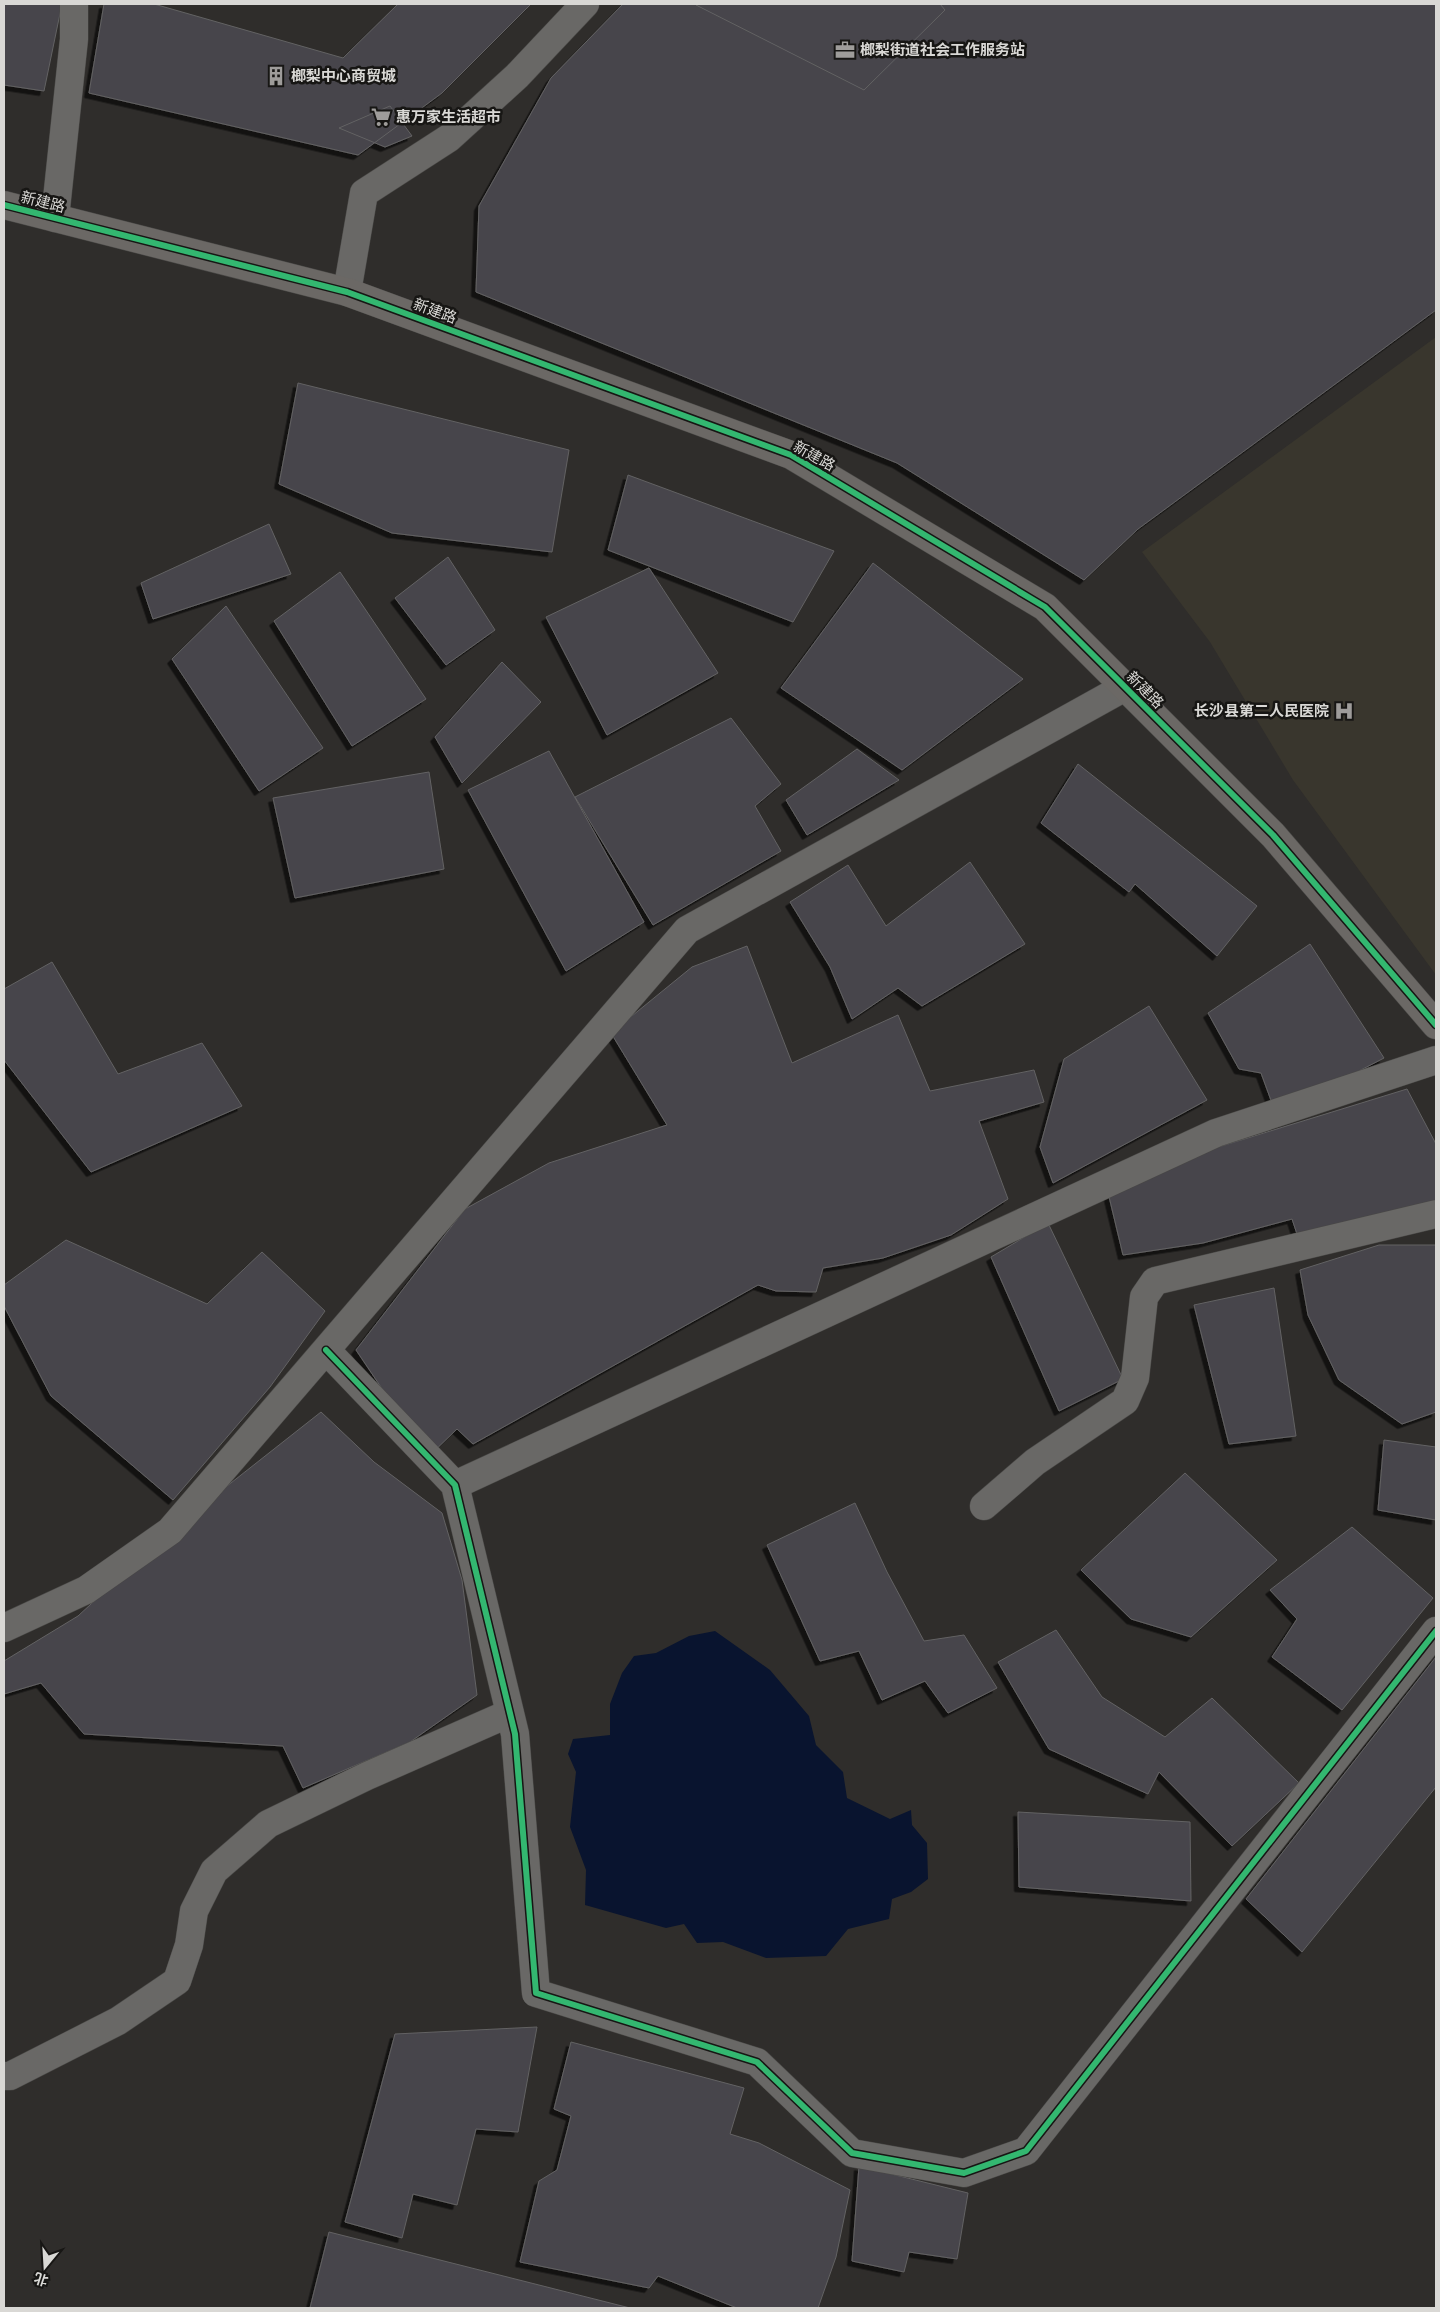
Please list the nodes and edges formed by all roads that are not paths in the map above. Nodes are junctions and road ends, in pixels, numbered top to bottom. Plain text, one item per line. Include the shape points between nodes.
1 (74, 4) edge
2 (584, 4) edge
3 (4, 205) edge
4 (55, 218) junction
5 (347, 292) junction
6 (1125, 688) junction
7 (1436, 1025) edge
8 (1436, 1060) edge
9 (1436, 1214) edge
10 (326, 1350) junction
11 (455, 1486) junction
12 (984, 1506) dead end
13 (4, 1628) edge
14 (1436, 1631) edge
15 (510, 1713) junction
16 (4, 2076) edge

1 - 4 street via 74,39
2 - 5 street via 517,76 449,138 364,193
3 - 4 street, 新建路
4 - 5 street, 新建路
5 - 6 street, 新建路 via 791,455 1045,607
6 - 7 street, 新建路 via 1273,835
6 - 10 street via 687,930
8 - 11 street via 1216,1133
9 - 12 street via 1155,1281 1144,1297 1134,1378 1125,1401 1035,1462
10 - 11 street
10 - 13 street via 170,1531 86,1590
11 - 15 street
14 - 15 street via 1026,2150 964,2173 852,2153 757,2062 536,1993 515,1734
15 - 16 street via 268,1824 214,1871 194,1911 189,1945 178,1981 118,2021 10,2076

